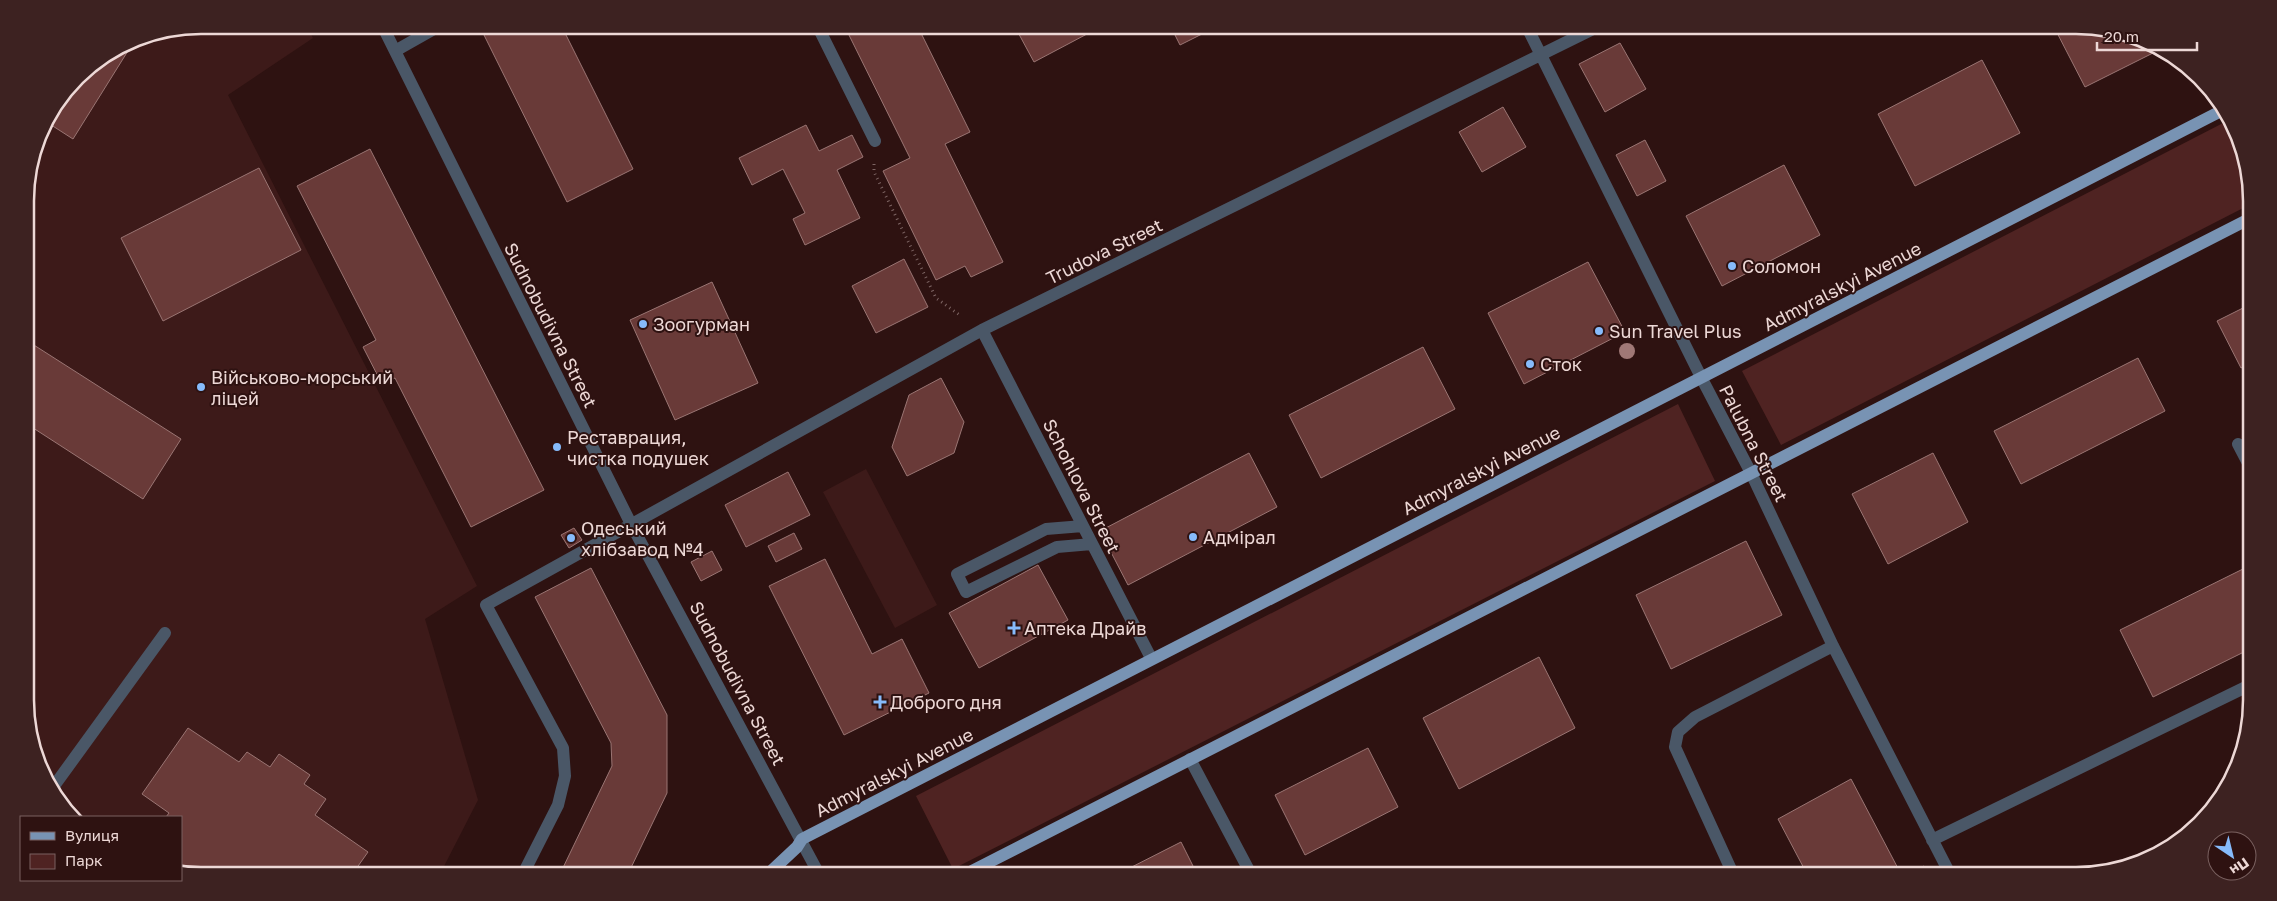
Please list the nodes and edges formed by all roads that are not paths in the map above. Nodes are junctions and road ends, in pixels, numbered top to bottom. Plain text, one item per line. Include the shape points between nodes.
1 (386, 34) edge
2 (425, 34) edge
3 (822, 34) edge
4 (1531, 34) edge
5 (1583, 34) edge
6 (394, 51) junction
7 (1542, 55) junction
8 (2218, 112) edge
9 (875, 141) road end
10 (2243, 222) edge
11 (982, 330) junction
12 (1701, 377) junction
13 (2238, 444) dead end
14 (2243, 454) edge
15 (1751, 473) junction
16 (632, 524) junction
17 (1083, 526) junction
18 (1092, 544) junction
19 (164, 633) dead end
20 (1833, 646) junction
21 (1151, 658) junction
22 (2243, 688) edge
23 (1190, 759) junction
24 (56, 783) edge
25 (802, 839) junction
26 (1932, 840) junction
27 (526, 867) edge
28 (776, 867) edge
29 (816, 867) edge
30 (980, 867) edge
31 (1247, 867) edge
32 (1730, 867) edge
33 (1946, 867) edge

1 - 6 street, Sudnobudivna Street
2 - 6 street
3 - 9 street
4 - 7 street, Palubna Street
5 - 7 street, Trudova Street
6 - 16 street, Sudnobudivna Street
7 - 11 street, Trudova Street
7 - 12 street, Palubna Street
8 - 12 main road, Admyralskyi Avenue
10 - 15 main road
11 - 16 street, Trudova Street
11 - 17 street, Schohlova Street
12 - 15 street, Palubna Street
12 - 21 main road, Admyralskyi Avenue
13 - 14 street
15 - 20 street, Palubna Street
15 - 23 main road
16 - 25 street, Sudnobudivna Street
16 - 27 street, Trudova Street via 486,605 563,748 565,776 558,804
17 - 18 street, Schohlova Street
17 - 18 street via 1046,529 956,574 966,592 1057,546
18 - 21 street, Schohlova Street
19 - 24 street
20 - 26 street, Palubna Street
20 - 32 street via 1695,717 1678,732 1675,747
21 - 25 main road, Admyralskyi Avenue
22 - 26 street
23 - 30 main road
23 - 31 street
25 - 28 main road, Admyralskyi Avenue
25 - 29 street, Sudnobudivna Street
26 - 33 street, Palubna Street

